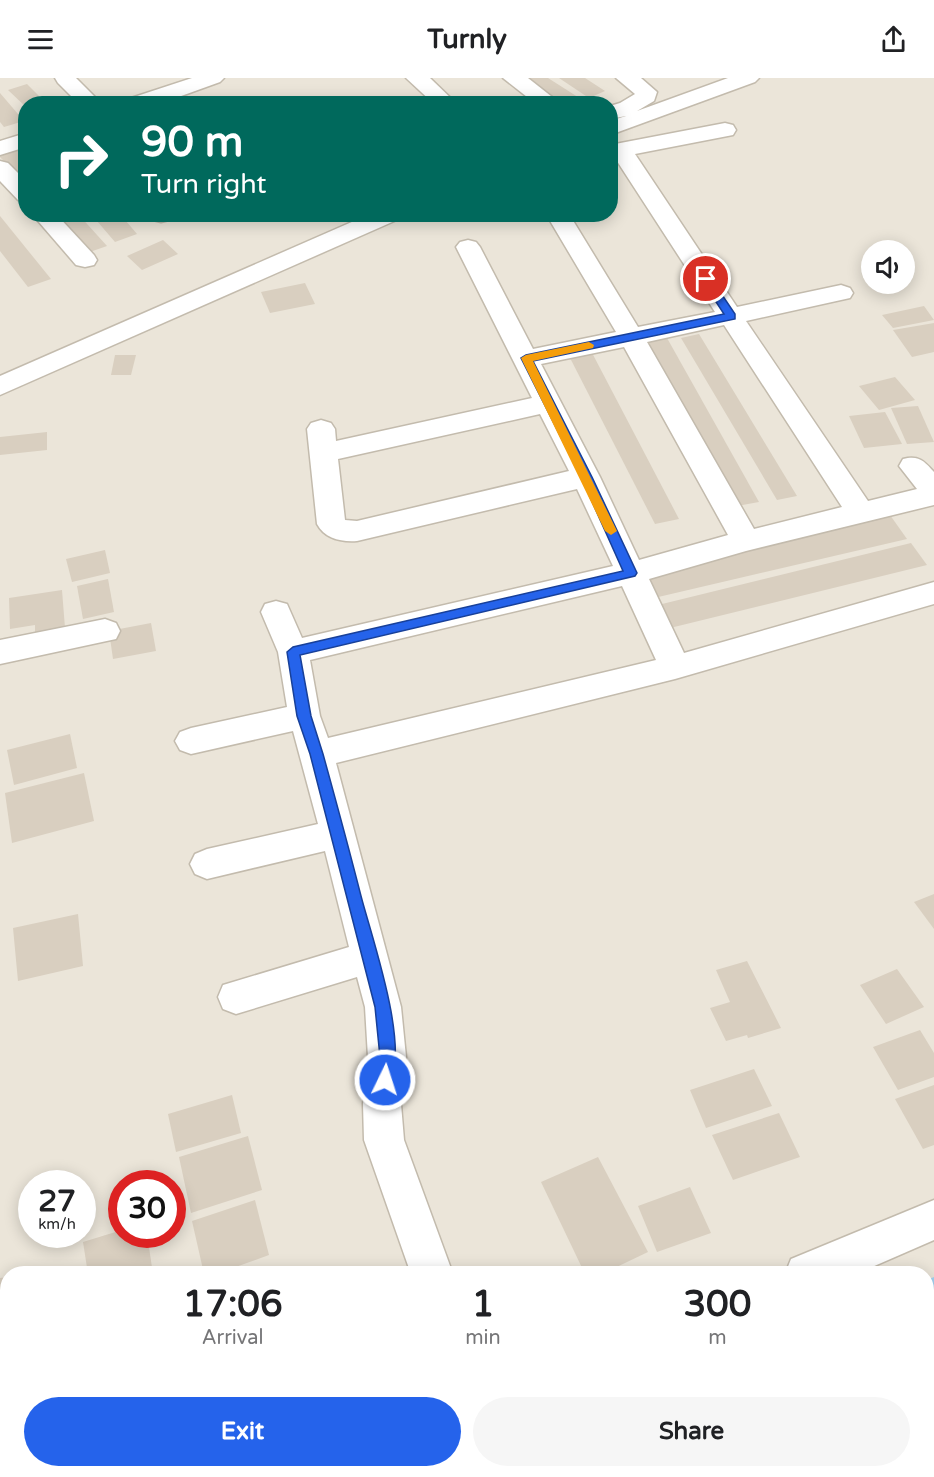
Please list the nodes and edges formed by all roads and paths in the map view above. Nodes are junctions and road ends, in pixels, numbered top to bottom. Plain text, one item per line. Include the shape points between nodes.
1 (213, 78) edge
2 (417, 78) edge
3 (514, 78) edge
4 (627, 78) edge
5 (748, 78) edge
6 (65, 79) edge
7 (178, 83) edge
8 (83, 96) edge
9 (159, 96) edge
10 (438, 96) edge
11 (540, 96) edge
12 (618, 111) edge
13 (0, 124) edge
14 (725, 130) dead end
15 (618, 141) edge
16 (618, 143) edge
17 (14, 144) edge
18 (618, 149) edge
19 (0, 168) edge
20 (18, 187) edge
21 (51, 222) edge
22 (373, 222) edge
23 (562, 222) edge
24 (468, 247) dead end
25 (85, 260) dead end
26 (842, 293) dead end
27 (731, 316) junction
28 (631, 336) junction
29 (526, 358) junction
30 (0, 386) edge
31 (549, 403) junction
32 (913, 466) dead end
33 (586, 477) junction
34 (934, 493) edge
35 (860, 512) junction
36 (746, 541) junction
37 (631, 573) junction
38 (934, 593) edge
39 (276, 612) dead end
40 (105, 631) dead end
41 (0, 652) edge
42 (293, 652) junction
43 (675, 667) junction
44 (304, 716) junction
45 (191, 741) dead end
46 (317, 754) junction
47 (337, 834) junction
48 (207, 864) dead end
49 (370, 957) junction
50 (236, 997) dead end
51 (934, 1220) edge
52 (429, 1266) edge
53 (825, 1266) edge

1 - 7 street
2 - 10 street
3 - 11 street
4 - 12 street via 646,96
5 - 15 street
6 - 8 street
7 - 9 street
13 - 17 street
14 - 16 street
18 - 27 street
19 - 20 street
21 - 25 street
22 - 30 street
23 - 28 street
24 - 29 street
26 - 27 street
27 - 28 street
27 - 35 street
28 - 29 street
28 - 36 street
29 - 31 street
31 - 33 street
31 - 33 street via 322,441 331,524 336,530 357,531
32 - 34 street
33 - 37 street
34 - 35 street
35 - 36 street
36 - 37 street
37 - 42 street
37 - 43 street
38 - 43 street
39 - 42 street
40 - 41 street
42 - 44 street
43 - 46 street
44 - 45 street
44 - 46 street
46 - 47 street
47 - 48 street
47 - 49 street
49 - 50 street
49 - 52 street via 383,1007 387,1057 382,1104 384,1140
51 - 53 street

